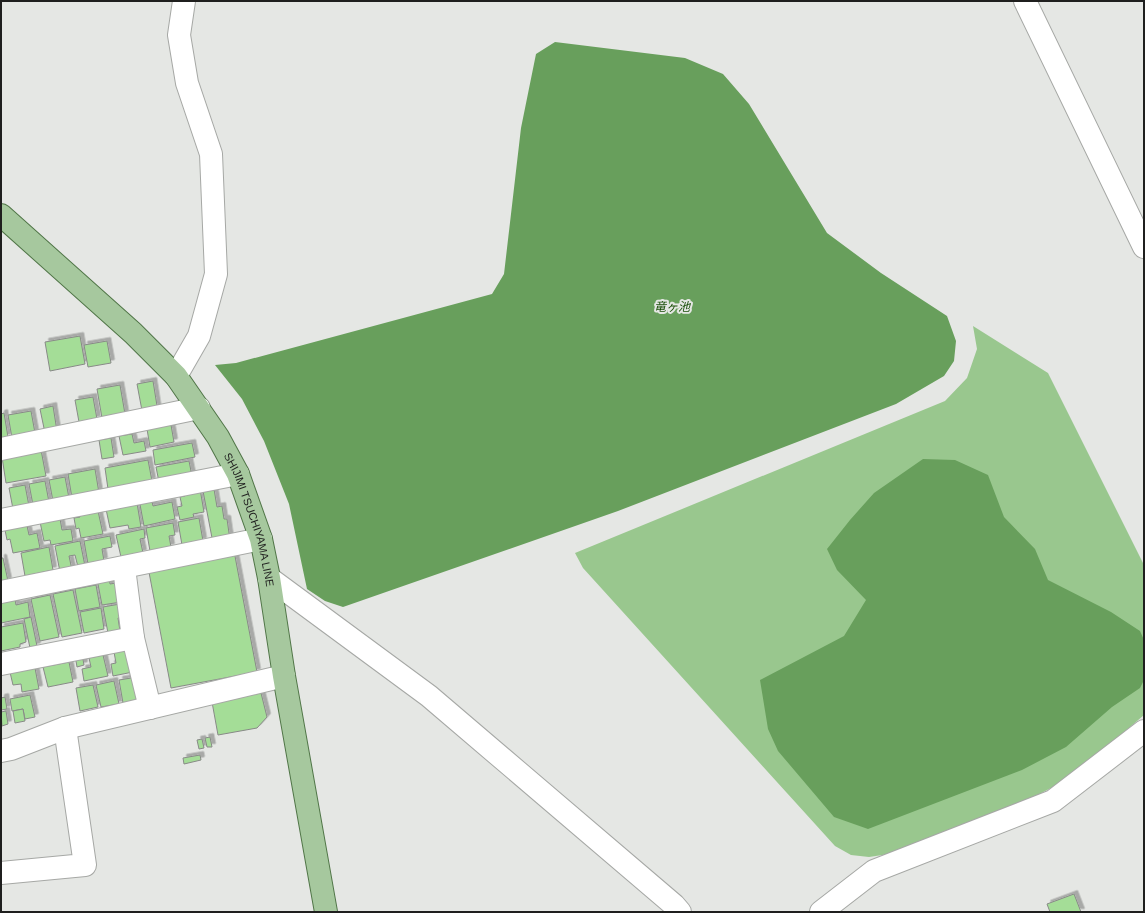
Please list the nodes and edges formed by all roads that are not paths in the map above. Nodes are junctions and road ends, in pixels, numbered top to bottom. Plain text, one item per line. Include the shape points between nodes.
1 (185, 1) edge
2 (1025, 1) edge
3 (1, 215) edge
4 (1144, 247) edge
5 (176, 376) junction
6 (199, 408) junction
7 (1, 449) edge
8 (238, 474) junction
9 (1, 520) edge
10 (261, 539) junction
11 (124, 568) junction
12 (270, 578) junction
13 (1, 592) edge
14 (133, 638) junction
15 (1, 664) edge
16 (284, 676) junction
17 (150, 708) junction
18 (65, 728) junction
19 (1144, 731) edge
20 (1, 751) edge
21 (1, 873) edge
22 (326, 912) edge
23 (680, 912) edge
24 (820, 912) edge

1 - 5 street via 179,35 187,84 211,154 216,274 199,336
2 - 4 street
3 - 5 main road, SHIJIMI TSUCHIYAMA LINE via 134,333
5 - 6 main road, SHIJIMI TSUCHIYAMA LINE
6 - 7 street
6 - 8 main road, SHIJIMI TSUCHIYAMA LINE
8 - 9 street
8 - 10 main road, SHIJIMI TSUCHIYAMA LINE
10 - 11 street
10 - 12 main road, SHIJIMI TSUCHIYAMA LINE
11 - 13 street
11 - 14 street
12 - 16 main road, SHIJIMI TSUCHIYAMA LINE
12 - 23 street via 429,696
14 - 15 street
14 - 17 street
16 - 17 street
16 - 22 main road, SHIJIMI TSUCHIYAMA LINE
17 - 18 street
18 - 20 street
18 - 21 street via 85,866
19 - 24 street via 1053,801 874,871

